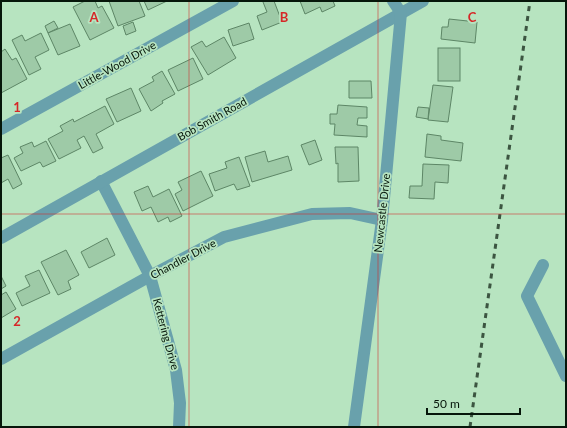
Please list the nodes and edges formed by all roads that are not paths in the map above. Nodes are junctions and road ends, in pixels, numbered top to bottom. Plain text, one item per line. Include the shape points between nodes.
1 (233, 1) edge
2 (393, 1) edge
3 (422, 1) edge
4 (401, 13) junction
5 (1, 129) edge
6 (101, 181) junction
7 (382, 220) junction
8 (1, 238) edge
9 (543, 264) dead end
10 (150, 276) junction
11 (1, 359) edge
12 (566, 376) edge
13 (179, 427) edge
14 (354, 427) edge

1 - 5 street, Little-Wood Drive
2 - 4 street
3 - 4 street, Bob Smith Road
4 - 6 street, Bob Smith Road
4 - 7 street, Newcastle Drive
6 - 8 street, Bob Smith Road
6 - 10 street, Kettering Drive
7 - 10 street, Chandler Drive via 350,213 312,214 224,237
7 - 14 street, Newcastle Drive
9 - 12 street via 527,296
10 - 11 street, Chandler Drive
10 - 13 street, Kettering Drive via 176,370 180,403

